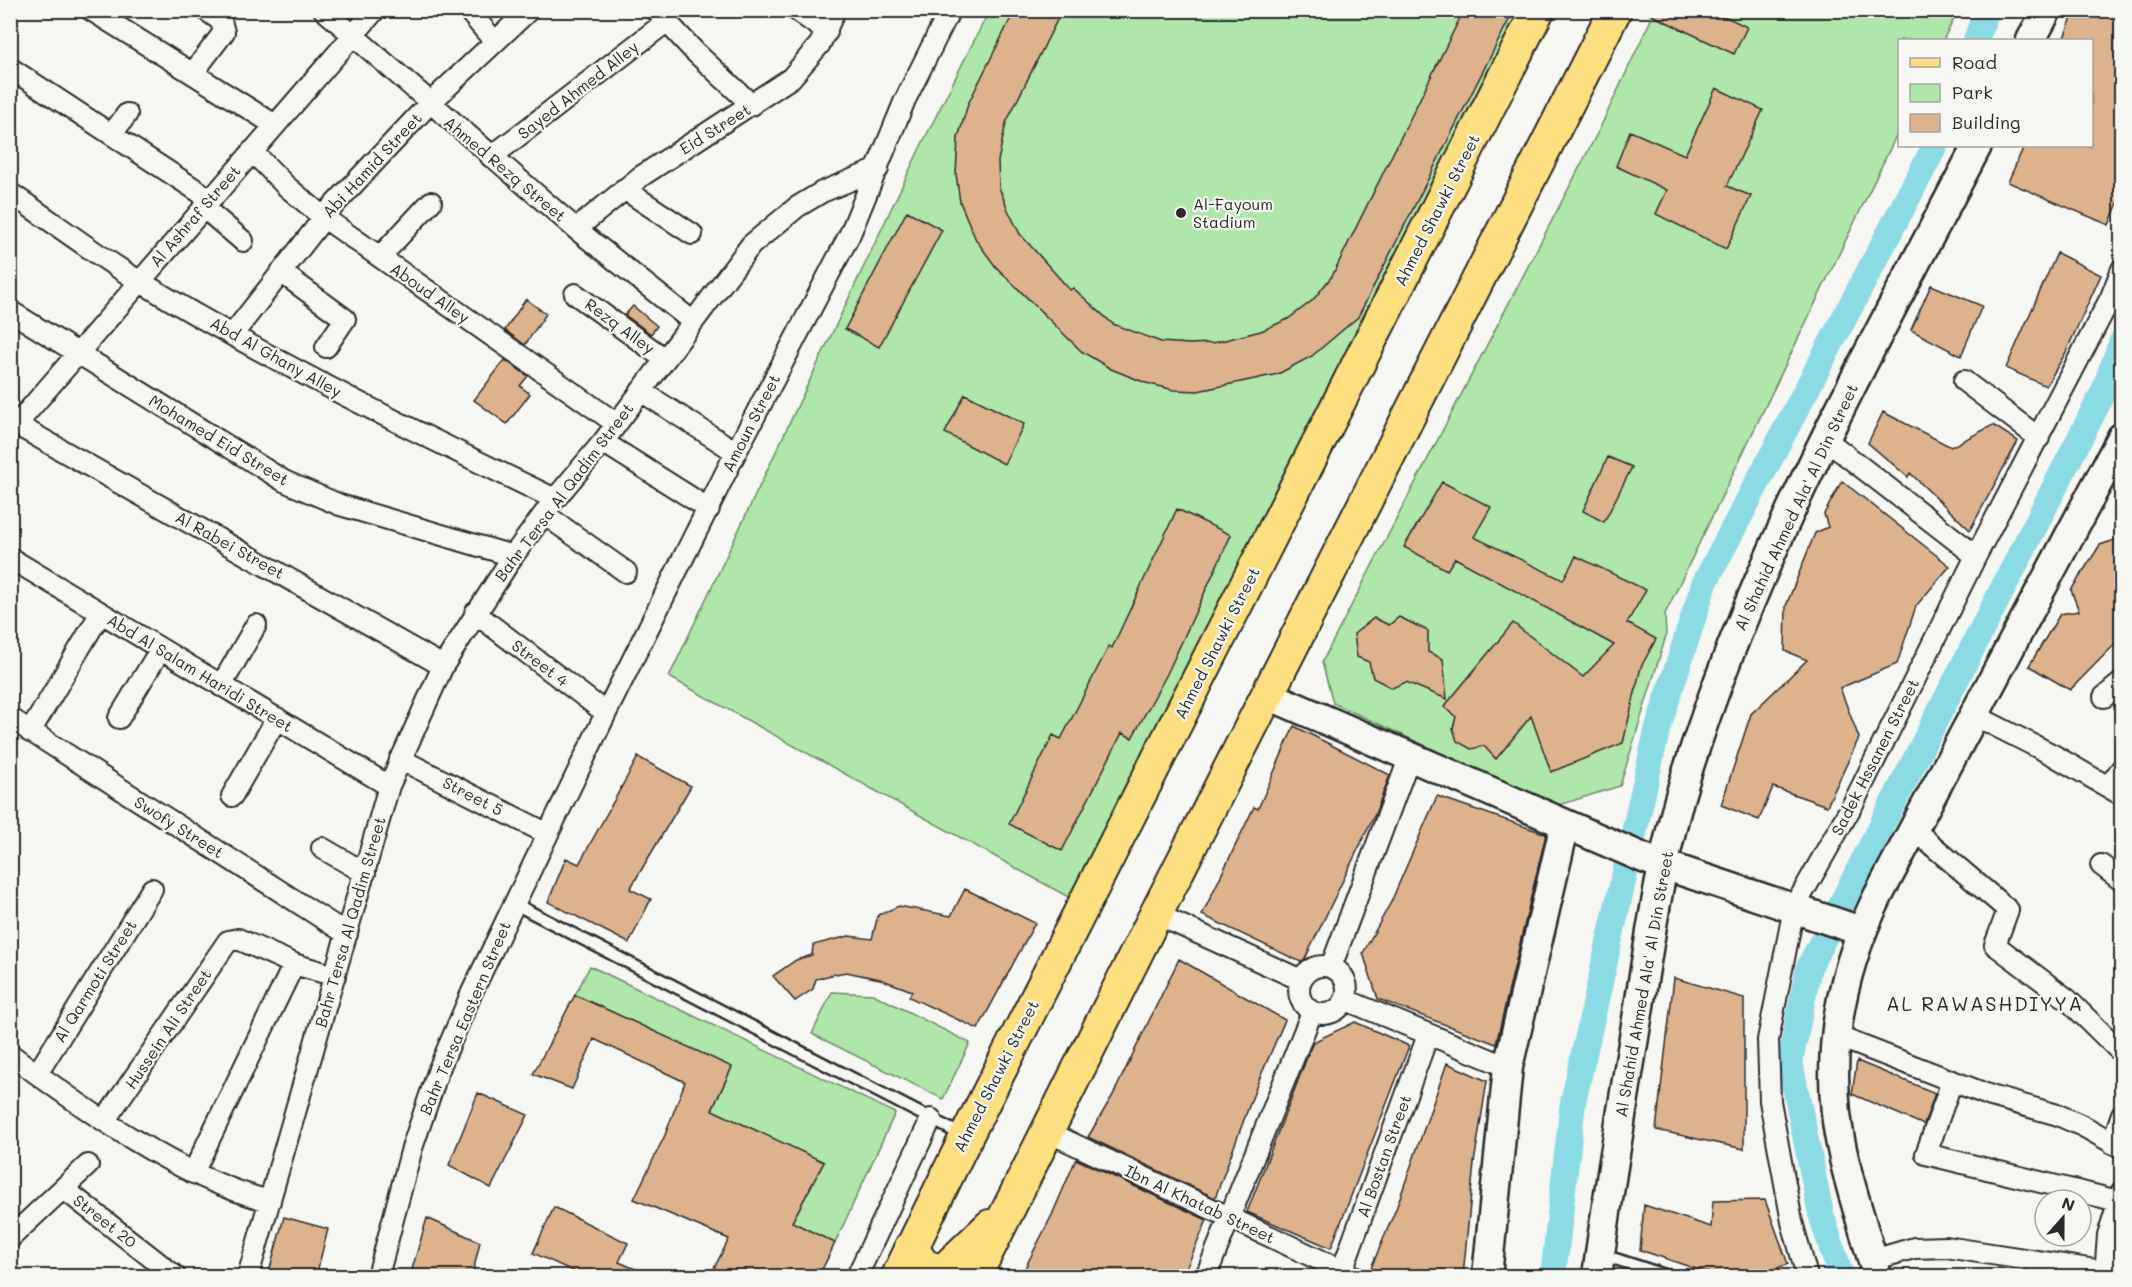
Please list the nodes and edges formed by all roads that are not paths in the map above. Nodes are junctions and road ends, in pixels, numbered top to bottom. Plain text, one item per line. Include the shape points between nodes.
1 (91, 10) edge
2 (206, 10) edge
3 (324, 10) edge
4 (375, 10) edge
5 (468, 10) edge
6 (529, 10) edge
7 (796, 10) edge
8 (836, 10) edge
9 (950, 10) edge
10 (1538, 10) edge
11 (1615, 10) edge
12 (2047, 10) edge
13 (661, 16) edge
14 (827, 32) junction
15 (352, 37) junction
16 (2032, 39) edge
17 (495, 42) junction
18 (10, 68) edge
19 (193, 73) junction
20 (429, 104) junction
21 (752, 105) junction
22 (127, 114) dead end
23 (275, 125) junction
24 (112, 134) junction
25 (1976, 147) edge
26 (252, 151) junction
27 (491, 157) junction
28 (878, 169) junction
29 (624, 189) junction
30 (10, 193) edge
31 (431, 202) dead end
32 (206, 203) junction
33 (323, 217) junction
34 (576, 229) junction
35 (692, 234) dead end
36 (243, 241) dead end
37 (380, 257) junction
38 (2121, 269) edge
39 (281, 272) junction
40 (138, 280) junction
41 (575, 294) dead end
42 (10, 311) edge
43 (692, 321) junction
44 (233, 334) junction
45 (326, 347) dead end
46 (77, 352) junction
47 (664, 358) junction
48 (1964, 381) dead end
49 (641, 391) junction
50 (13, 423) edge
51 (617, 424) junction
52 (2121, 436) edge
53 (2039, 438) junction
54 (1825, 439) junction
55 (603, 442) junction
56 (736, 452) junction
57 (549, 507) junction
58 (710, 509) junction
59 (513, 556) junction
60 (1976, 556) junction
61 (13, 565) edge
62 (626, 572) dead end
63 (475, 613) junction
64 (100, 614) junction
65 (256, 625) dead end
66 (160, 651) junction
67 (443, 666) junction
68 (2121, 682) edge
69 (221, 686) junction
70 (1268, 695) junction
71 (2104, 697) dead end
72 (606, 713) junction
73 (1974, 715) junction
74 (10, 718) edge
75 (119, 718) dead end
76 (277, 718) junction
77 (30, 732) junction
78 (1410, 756) junction
79 (400, 759) junction
80 (2121, 768) edge
81 (390, 786) junction
82 (2115, 791) edge
83 (232, 796) dead end
84 (1572, 826) junction
85 (1913, 829) junction
86 (546, 833) junction
87 (322, 848) dead end
88 (1654, 861) junction
89 (2101, 865) dead end
90 (365, 873) junction
91 (2121, 880) edge
92 (152, 889) dead end
93 (513, 903) junction
94 (1804, 911) junction
95 (1156, 914) junction
96 (1855, 929) junction
97 (347, 934) junction
98 (294, 964) junction
99 (1330, 967) junction
100 (334, 976) junction
101 (1301, 980) junction
102 (1346, 1000) junction
103 (1312, 1012) junction
104 (1428, 1035) junction
105 (1836, 1036) junction
106 (2121, 1053) edge
107 (10, 1054) edge
108 (1508, 1067) junction
109 (38, 1074) junction
110 (1952, 1081) junction
111 (2121, 1114) edge
112 (931, 1119) junction
113 (105, 1120) junction
114 (1046, 1131) junction
115 (966, 1137) junction
116 (2117, 1146) edge
117 (88, 1165) dead end
118 (193, 1173) junction
119 (64, 1189) junction
120 (2120, 1196) edge
121 (270, 1201) junction
122 (1008, 1208) junction
123 (1231, 1218) junction
124 (10, 1238) edge
125 (911, 1248) junction
126 (1598, 1265) edge
127 (1875, 1268) edge
128 (2111, 1273) edge
129 (1802, 1274) edge
130 (1345, 1275) edge
131 (175, 1276) edge
132 (248, 1276) edge
133 (378, 1276) edge
134 (857, 1276) edge
135 (898, 1276) edge
136 (975, 1276) edge
137 (1206, 1276) edge
138 (1487, 1276) edge
139 (1668, 1276) edge

1 - 19 street
2 - 19 street via 222,21 224,28
3 - 15 street, Ahmed Rezq Street
4 - 15 street, Al Ashraf Street
5 - 17 street
6 - 17 street, Abi Hamid Street
7 - 14 street
8 - 14 street, Eid Street
9 - 28 street, Amoun Street via 905,100
10 - 115 main road, Ahmed Shawki Street
11 - 70 main road
12 - 16 street
13 - 21 street
13 - 27 street, Sayed Ahmed Alley
14 - 21 street, Eid Street via 801,67
15 - 20 street, Ahmed Rezq Street
15 - 23 street, Al Ashraf Street
17 - 20 street, Abi Hamid Street
18 - 24 street
19 - 23 street
20 - 27 street, Ahmed Rezq Street
20 - 33 street, Abi Hamid Street
21 - 29 street, Eid Street
22 - 24 street
23 - 26 street, Al Ashraf Street
24 - 32 street
25 - 54 street, Al Shahid Ahmed Ala' Al Din Street
26 - 32 street, Al Ashraf Street
26 - 33 street, Aboud Alley
27 - 34 street, Ahmed Rezq Street
28 - 43 street, Bahr Tersa Al Qadim Street via 822,192 773,225 732,268
28 - 56 street, Amoun Street via 850,234
29 - 34 street, Eid Street
29 - 35 street
30 - 40 street, Abd Al Ghany Alley
31 - 37 street
32 - 36 street
32 - 40 street, Al Ashraf Street
33 - 37 street, Aboud Alley
33 - 39 street, Abi Hamid Street
34 - 43 street, Ahmed Rezq Street
37 - 51 street, Aboud Alley
38 - 53 street, Sadek Hssanen Street
39 - 44 street, Abi Hamid Street
39 - 45 street via 345,319
40 - 44 street, Abd Al Ghany Alley
40 - 46 street, Al Ashraf Street
41 - 47 street, Rezq Alley
42 - 46 street, Mohamed Eid Street
43 - 47 street, Bahr Tersa Al Qadim Street
44 - 57 street, Abd Al Ghany Alley
46 - 50 street, Al Ashraf Street
46 - 59 street, Mohamed Eid Street via 258,467 312,494 369,515
47 - 49 street, Bahr Tersa Al Qadim Street
48 - 53 street
49 - 51 street, Bahr Tersa Al Qadim Street
49 - 56 street
50 - 67 street, Al Rabei Street
51 - 55 street, Bahr Tersa Al Qadim Street
52 - 73 street
53 - 60 street, Sadek Hssanen Street
54 - 60 street
54 - 88 street, Al Shahid Ahmed Ala' Al Din Street via 1725,660
55 - 57 street, Bahr Tersa Al Qadim Street
55 - 58 street
56 - 58 street, Amoun Street
57 - 59 street, Bahr Tersa Al Qadim Street
57 - 62 street, Abd Al Ghany Alley
58 - 72 street, Amoun Street
59 - 63 street, Bahr Tersa Al Qadim Street
60 - 94 street, Sadek Hssanen Street
61 - 64 street, Abd Al Salam Haridi Street
63 - 67 street, Bahr Tersa Al Qadim Street
63 - 72 street, Street 4
64 - 66 street, Abd Al Salam Haridi Street
64 - 77 street
65 - 69 street
66 - 69 street, Abd Al Salam Haridi Street
66 - 75 street
67 - 79 street, Bahr Tersa Al Qadim Street
68 - 71 street
69 - 76 street, Abd Al Salam Haridi Street
70 - 78 street
70 - 95 main road
72 - 86 street, Amoun Street
73 - 82 street
73 - 85 street
74 - 77 street, Swofy Street
76 - 81 street, Abd Al Salam Haridi Street
76 - 83 street
77 - 97 street, Swofy Street
78 - 84 street
78 - 99 street
79 - 81 street, Bahr Tersa Al Qadim Street
79 - 86 street, Street 5
80 - 82 street
81 - 90 street, Bahr Tersa Al Qadim Street
84 - 88 street
84 - 108 street
85 - 96 street
85 - 106 street via 2008,910 1995,945 2067,999
86 - 93 street, Bahr Tersa Eastern Street
87 - 90 street
88 - 94 street
88 - 126 street, Al Shahid Ahmed Ala' Al Din Street
89 - 91 street
90 - 97 street, Bahr Tersa Al Qadim Street
92 - 109 street, Al Qarmoti Street
93 - 112 lane
93 - 133 street, Bahr Tersa Eastern Street via 440,1070 412,1148
94 - 96 street
94 - 129 street, Sadek Hssanen Street via 1768,1040 1770,1101
95 - 101 street
95 - 114 main road
96 - 105 street
97 - 100 street, Bahr Tersa Al Qadim Street
98 - 100 street
98 - 113 street, Hussein Ali Street via 231,939
98 - 118 street
99 - 101 street via 1310,969
99 - 102 street via 1347,984
100 - 121 street, Bahr Tersa Al Qadim Street
101 - 103 street via 1301,1002
102 - 103 street via 1335,1012
102 - 104 street
103 - 123 street
104 - 108 street
104 - 130 street, Al Bostan Street
105 - 110 street
105 - 127 street via 1836,1114
107 - 109 street
108 - 138 street
109 - 113 street
110 - 116 street via 2058,1115
110 - 120 street via 1926,1154
111 - 116 street
112 - 115 lane
112 - 134 street
113 - 118 street
114 - 122 main road
114 - 123 street, Ibn Al Khatab Street
115 - 125 main road, Ahmed Shawki Street
117 - 119 street
118 - 121 street via 230,1190
119 - 124 street
119 - 131 street, Street 20
120 - 128 street via 2108,1235
121 - 132 street, Bahr Tersa Al Qadim Street
122 - 125 main road via 945,1269 924,1266
122 - 136 main road
123 - 130 street, Ibn Al Khatab Street
123 - 137 street
125 - 135 main road, Ahmed Shawki Street
126 - 139 lane
127 - 128 street via 1914,1248 1946,1247

